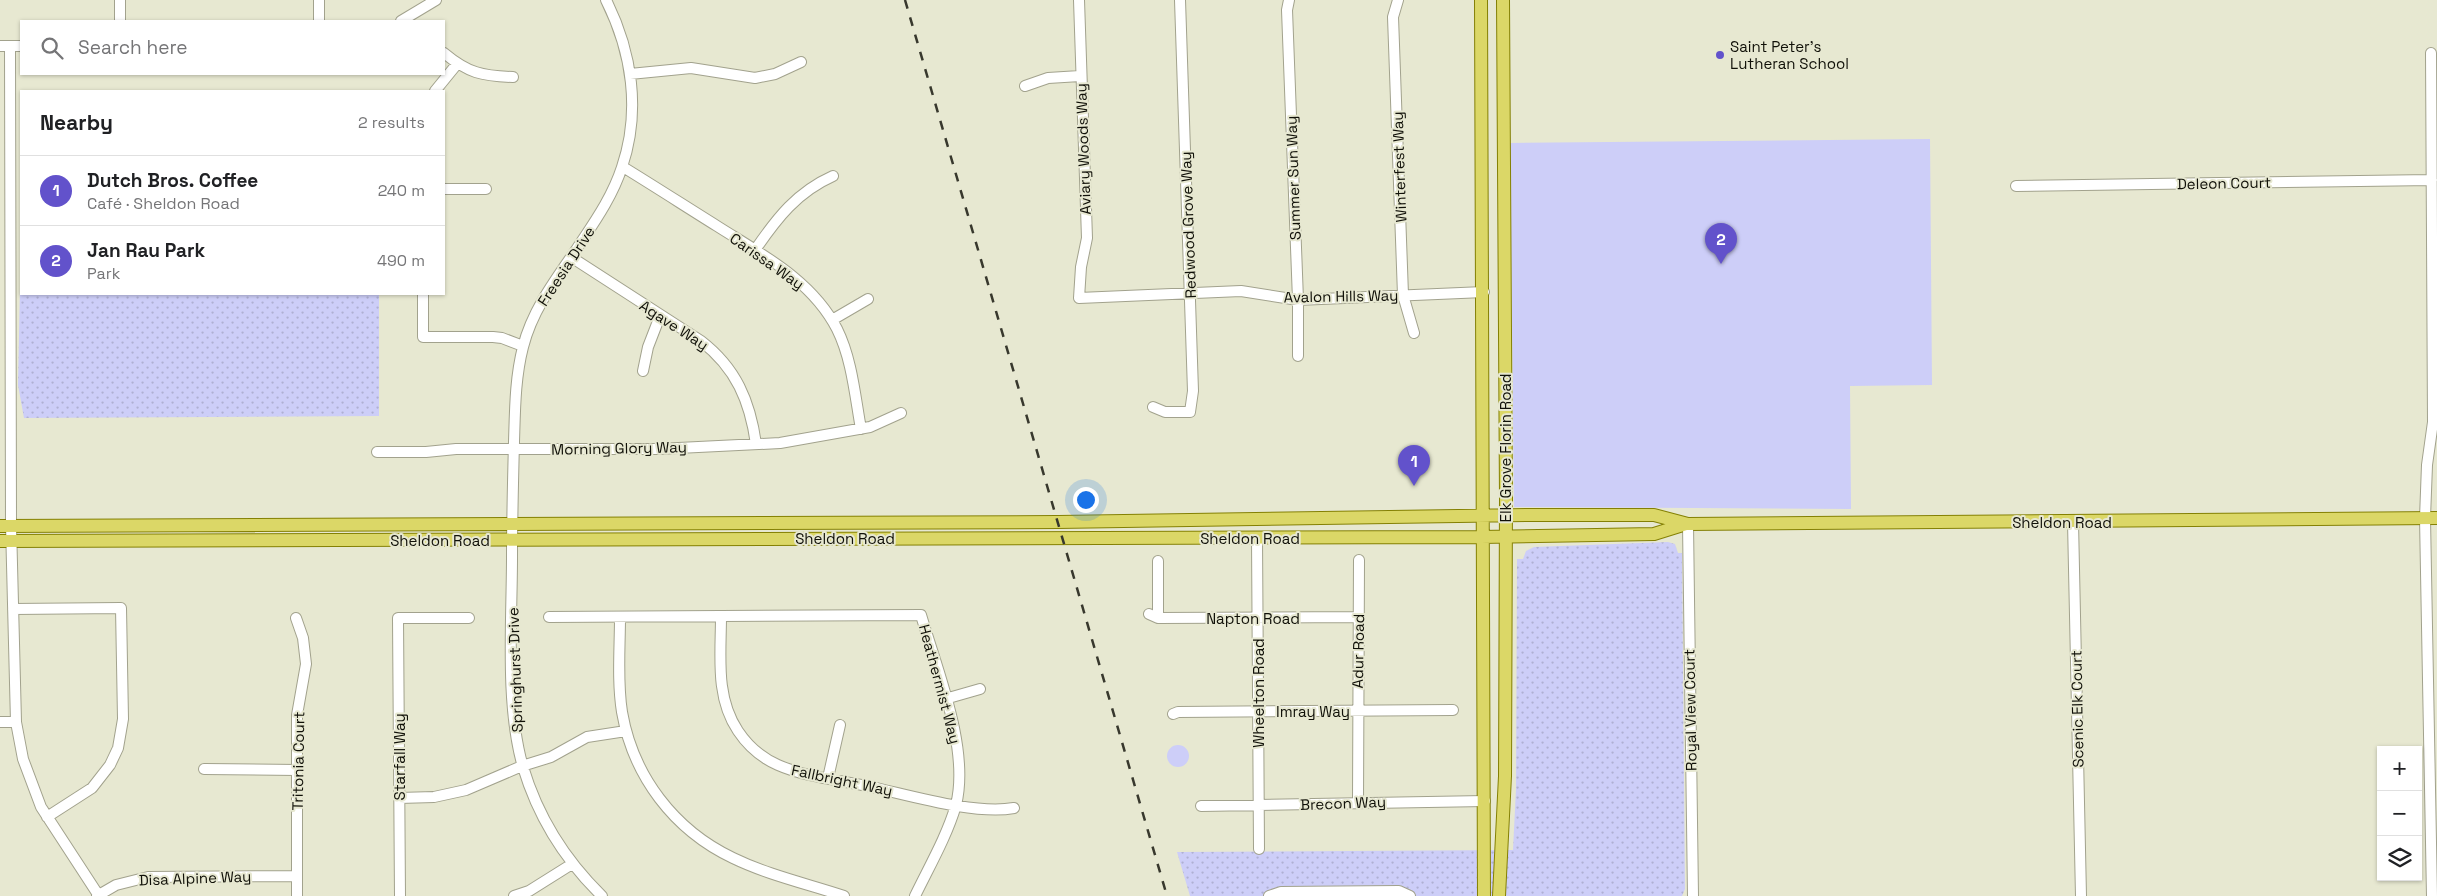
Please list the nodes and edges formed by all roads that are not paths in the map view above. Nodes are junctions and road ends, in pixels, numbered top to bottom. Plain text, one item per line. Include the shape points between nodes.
1 (120, 0) edge
2 (319, 0) edge
3 (436, 0) edge
4 (606, 0) edge
5 (1079, 0) edge
6 (1180, 0) edge
7 (1289, 0) edge
8 (1398, 0) edge
9 (1481, 0) edge
10 (1503, 0) edge
11 (419, 17) edge
12 (120, 20) edge
13 (319, 20) edge
14 (406, 20) edge
15 (11, 46) edge
16 (2431, 53) dead end
17 (445, 54) edge
18 (801, 62) dead end
19 (457, 64) junction
20 (630, 74) junction
21 (1080, 76) junction
22 (513, 77) dead end
23 (1025, 86) dead end
24 (436, 90) edge
25 (622, 167) junction
26 (834, 176) dead end
27 (2432, 180) junction
28 (2016, 186) dead end
29 (486, 188) dead end
30 (445, 189) edge
31 (755, 250) junction
32 (571, 257) junction
33 (1484, 292) junction
34 (1191, 294) junction
35 (423, 295) edge
36 (1403, 295) junction
37 (1079, 298) joint
38 (868, 299) dead end
39 (1298, 300) junction
40 (660, 316) junction
41 (832, 320) junction
42 (1414, 332) dead end
43 (523, 346) junction
44 (1298, 356) dead end
45 (643, 371) dead end
46 (1153, 407) dead end
47 (901, 413) dead end
48 (861, 429) junction
49 (756, 444) junction
50 (514, 449) junction
51 (377, 452) dead end
52 (1482, 516) junction
53 (1505, 516) junction
54 (2431, 518) edge
55 (1305, 520) junction
56 (2073, 522) junction
57 (1688, 524) junction
58 (512, 525) junction
59 (5, 526) edge
60 (1504, 536) junction
61 (1481, 537) junction
62 (1222, 538) junction
63 (1257, 538) junction
64 (6, 540) edge
65 (512, 540) junction
66 (1359, 560) dead end
67 (1158, 561) dead end
68 (13, 609) junction
69 (721, 616) junction
70 (549, 617) dead end
71 (620, 617) junction
72 (1359, 617) junction
73 (296, 618) dead end
74 (469, 618) dead end
75 (1258, 618) junction
76 (980, 689) dead end
77 (945, 698) junction
78 (1453, 710) dead end
79 (1258, 711) junction
80 (1358, 711) junction
81 (1173, 714) dead end
82 (0, 722) edge
83 (16, 722) junction
84 (840, 725) dead end
85 (626, 731) junction
86 (522, 766) junction
87 (204, 769) dead end
88 (298, 770) junction
89 (828, 778) junction
90 (399, 798) junction
91 (1485, 801) junction
92 (1358, 802) junction
93 (956, 804) junction
94 (1259, 805) junction
95 (1201, 806) dead end
96 (1014, 808) dead end
97 (47, 817) junction
98 (1502, 825) junction
99 (1259, 849) dead end
100 (572, 864) junction
101 (297, 876) junction
102 (98, 896) edge
103 (298, 896) edge
104 (400, 896) edge
105 (514, 896) edge
106 (602, 896) edge
107 (844, 896) edge
108 (915, 896) edge
109 (1269, 896) edge
110 (1410, 896) edge
111 (1484, 896) edge
112 (1499, 896) edge
113 (1693, 896) edge
114 (2081, 896) edge
115 (2432, 896) edge

1 - 12 street
2 - 13 street
3 - 11 street
4 - 20 street, Freesia Drive via 625,48
5 - 21 street, Aviary Woods Way
6 - 34 street, Redwood Grove Way
7 - 39 street, Summer Sun Way
8 - 36 street, Winterfest Way via 1393,17
9 - 33 main road, Elk Grove Florin Road
10 - 53 main road, Elk Grove Florin Road
11 - 14 street
15 - 59 street
16 - 27 street
17 - 19 street
18 - 20 street via 775,74 755,78 697,68
19 - 22 street via 482,74
19 - 24 street
20 - 25 street, Freesia Drive via 632,110
21 - 23 street via 1048,78
21 - 37 street, Aviary Woods Way via 1087,238
25 - 31 street, Carissa Way
25 - 32 street, Freesia Drive via 599,216
26 - 31 street via 814,186 788,206
27 - 28 street, Deleon Court
27 - 54 street via 2433,422 2428,454
29 - 30 street
31 - 41 street, Carissa Way via 806,288
32 - 40 street, Agave Way
32 - 43 street, Freesia Drive via 537,310
33 - 36 street, Avalon Hills Way
33 - 52 main road, Elk Grove Florin Road
34 - 37 street, Avalon Hills Way
34 - 39 street, Avalon Hills Way via 1241,291
34 - 46 street, Redwood Grove Way via 1190,412 1165,412
35 - 43 street via 423,337 493,337
36 - 39 street, Avalon Hills Way
36 - 42 street, Winterfest Way
38 - 41 street
39 - 44 street, Summer Sun Way
40 - 45 street
40 - 49 street, Agave Way via 701,341 729,368 748,402
41 - 48 street, Carissa Way via 846,350
43 - 50 street, Freesia Drive via 515,397
47 - 48 street, Morning Glory Way
48 - 49 street, Morning Glory Way
49 - 50 street, Morning Glory Way via 658,449
50 - 51 street, Morning Glory Way
50 - 58 street, Freesia Drive
52 - 53 main road, Sheldon Road
52 - 55 main road, Sheldon Road
52 - 61 main road, Elk Grove Florin Road
53 - 57 main road, Sheldon Road via 1654,515
53 - 60 main road, Elk Grove Florin Road
54 - 56 main road, Sheldon Road
54 - 115 street
55 - 58 main road, Sheldon Road
55 - 62 main road via 1294,526 1252,528
56 - 57 main road, Sheldon Road
56 - 114 street, Scenic Elk Court
57 - 60 main road, Sheldon Road via 1654,534
57 - 113 street, Royal View Court
58 - 59 main road, Sheldon Road
58 - 65 street, Freesia Drive
59 - 64 street
60 - 61 main road, Sheldon Road
60 - 98 main road, Elk Grove Florin Road via 1505,776
61 - 63 main road, Sheldon Road
61 - 91 main road, Elk Grove Florin Road
62 - 63 main road, Sheldon Road
62 - 65 main road, Sheldon Road
63 - 75 street, Wheelton Road
64 - 65 main road, Sheldon Road
64 - 68 street
65 - 86 street, Springhurst Drive via 512,700
66 - 72 street, Adur Road
67 - 75 street, Napton Road via 1153,616
68 - 83 street
68 - 97 street via 121,608 123,718 118,748 99,781 85,794
69 - 71 street, Heathermist Way
69 - 77 street, Heathermist Way via 921,615
69 - 89 street, Fallbright Way via 723,696 739,733 757,752 778,765
70 - 71 street, Heathermist Way
71 - 85 street via 620,691
72 - 75 street, Napton Road
72 - 80 street, Adur Road
73 - 88 street, Tritonia Court via 303,638 306,664 297,715
74 - 90 street, Starfall Way via 398,618
75 - 79 street, Wheelton Road
76 - 77 street
77 - 93 street, Heathermist Way via 959,755
78 - 80 street, Imray Way
79 - 80 street, Imray Way
79 - 81 street, Imray Way
79 - 94 street, Wheelton Road
80 - 92 street, Adur Road
82 - 83 street
83 - 97 street via 28,775
84 - 89 street
85 - 86 street via 587,737 551,757
85 - 107 street via 640,769 656,795 699,838 734,859
86 - 90 street via 466,790 434,797
86 - 100 street, Springhurst Drive via 540,813
87 - 88 street
88 - 101 street, Tritonia Court
89 - 93 street, Fallbright Way
90 - 104 street, Starfall Way
91 - 92 street, Brecon Way
91 - 98 main road via 1490,801 1495,807 1494,816
91 - 111 main road, Elk Grove Florin Road
92 - 94 street, Brecon Way
93 - 96 street, Fallbright Way via 991,811
93 - 108 street, Heathermist Way
94 - 95 street, Brecon Way
94 - 99 street, Wheelton Road
97 - 102 street
98 - 112 main road, Elk Grove Florin Road
100 - 105 street via 529,891
100 - 106 street, Springhurst Drive
101 - 102 street, Disa Alpine Way via 148,877 121,883
101 - 103 street, Tritonia Court
109 - 110 street via 1281,892 1399,891

